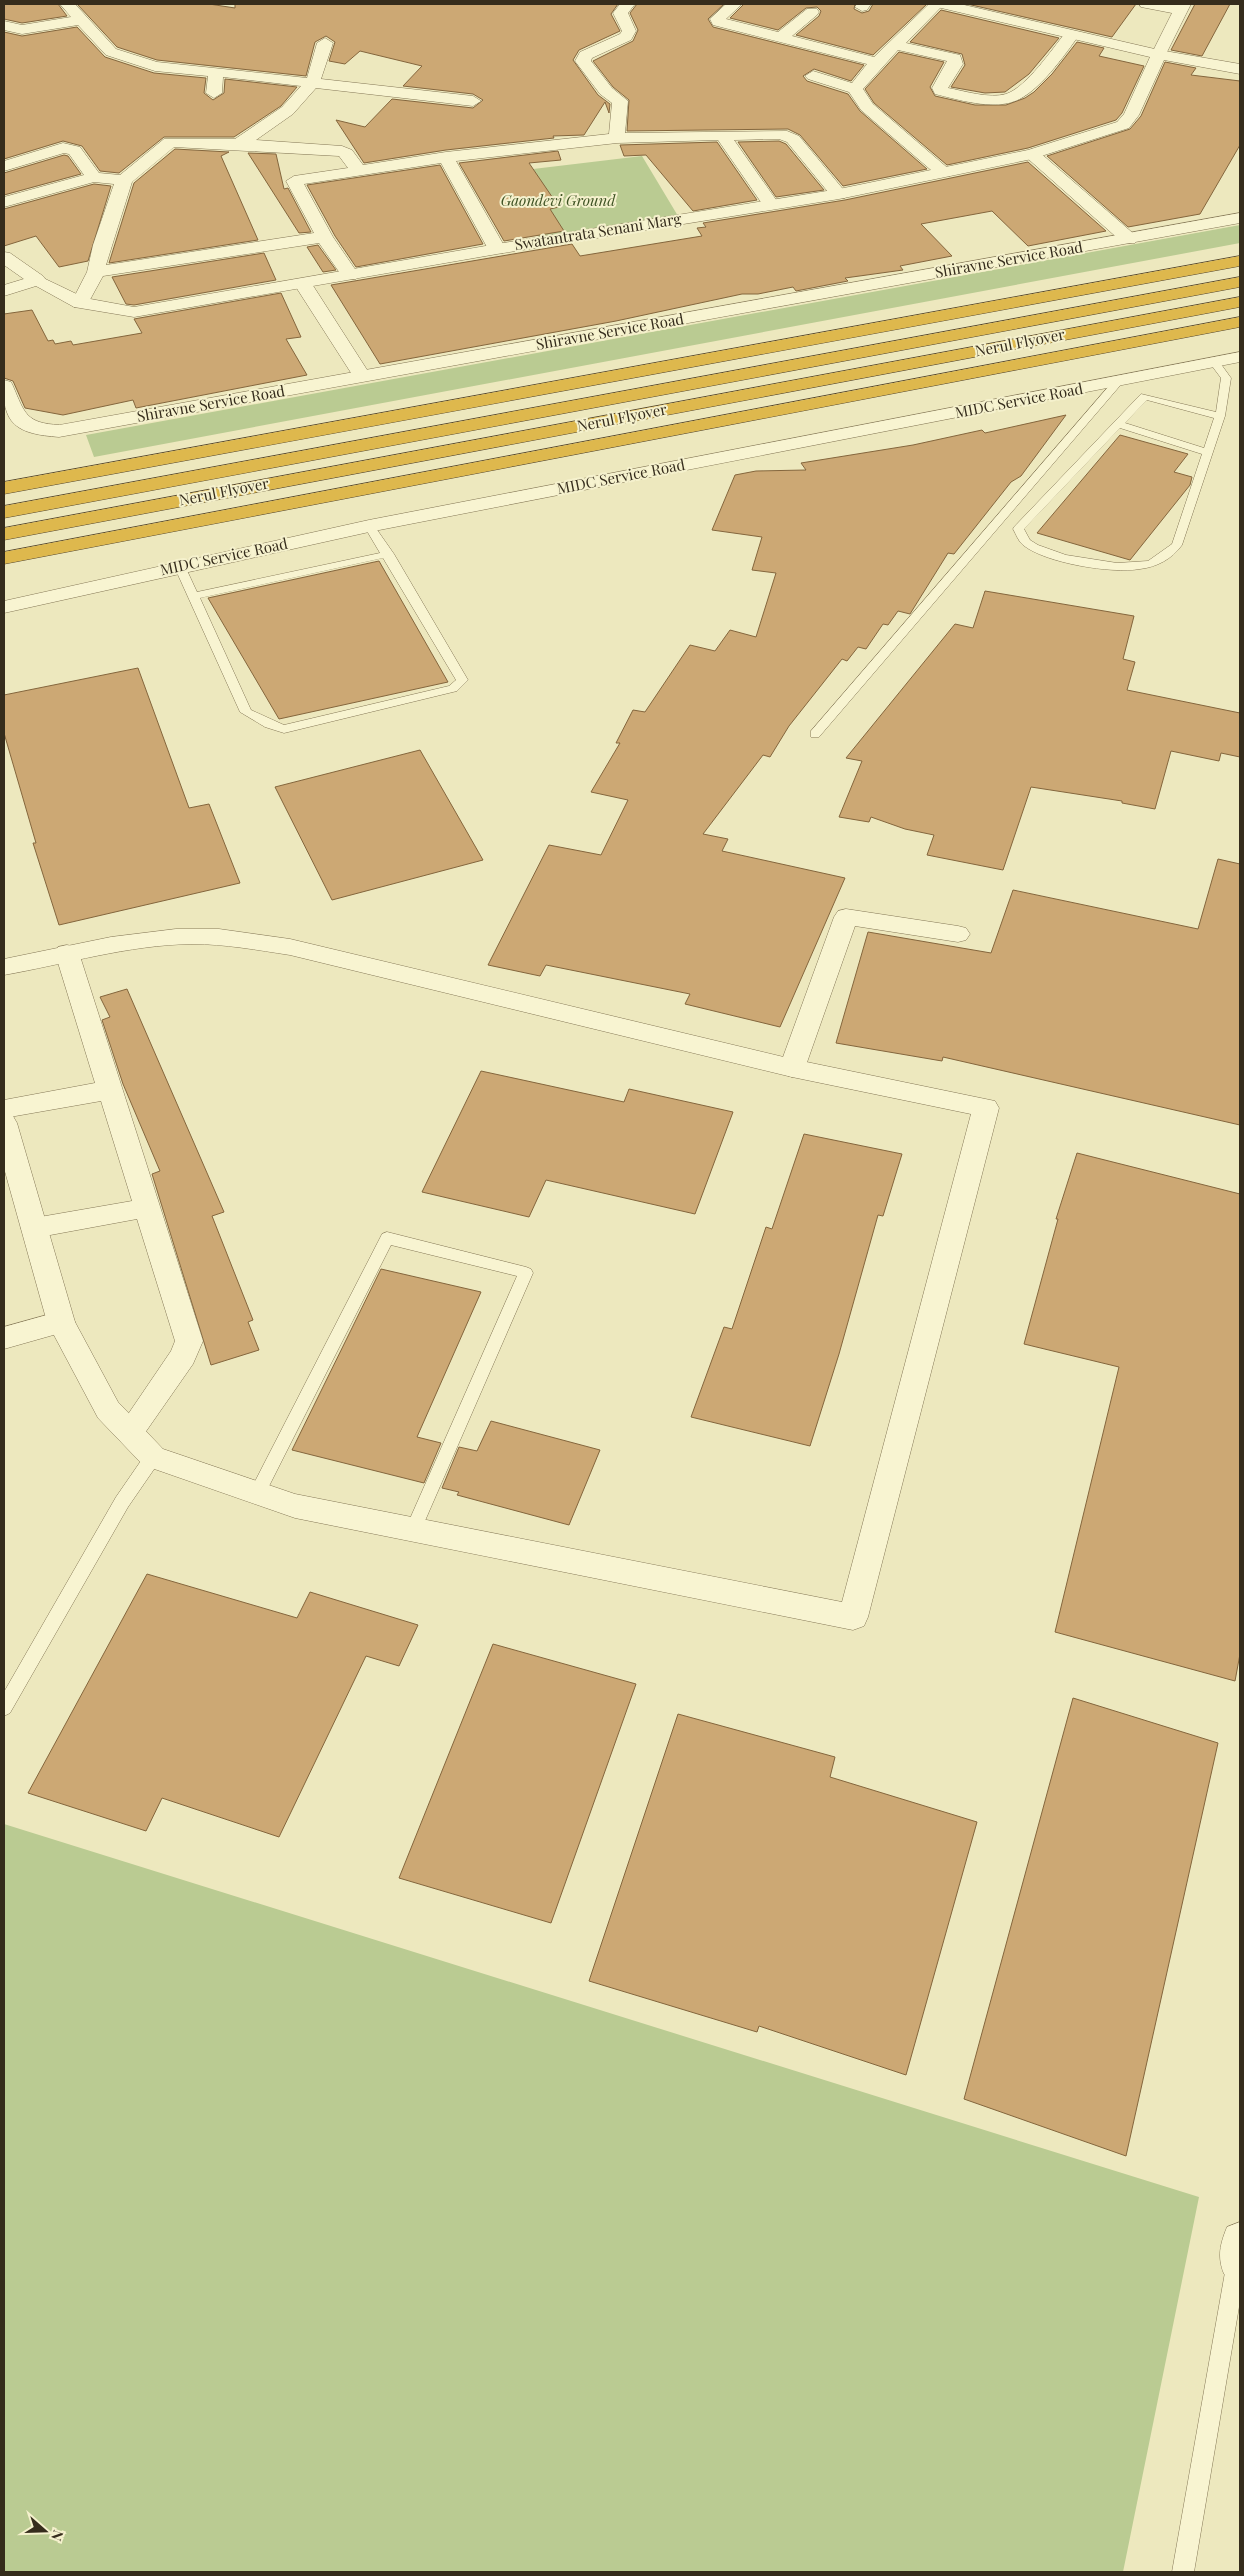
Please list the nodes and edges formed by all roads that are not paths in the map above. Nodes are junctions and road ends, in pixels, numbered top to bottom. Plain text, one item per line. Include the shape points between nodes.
1 (67, 4) edge
2 (628, 4) edge
3 (735, 4) edge
4 (937, 4) edge
5 (942, 4) edge
6 (1146, 4) edge
7 (1182, 7) edge
8 (812, 12) dead end
9 (80, 20) junction
10 (4, 25) edge
11 (1072, 36) junction
12 (780, 38) junction
13 (325, 44) dead end
14 (896, 45) junction
15 (1158, 55) junction
16 (877, 62) junction
17 (1240, 69) edge
18 (216, 72) junction
19 (813, 76) dead end
20 (312, 83) junction
21 (855, 89) junction
22 (214, 93) dead end
23 (473, 101) dead end
24 (722, 135) junction
25 (617, 138) junction
26 (238, 144) junction
27 (277, 147) junction
28 (1032, 154) junction
29 (446, 157) junction
30 (4, 166) edge
31 (359, 171) junction
32 (944, 173) junction
33 (94, 177) junction
34 (124, 180) junction
35 (294, 181) junction
36 (840, 194) junction
37 (4, 202) edge
38 (770, 204) junction
39 (1240, 218) edge
40 (324, 237) junction
41 (1129, 239) junction
42 (496, 249) junction
43 (4, 257) edge
44 (1240, 261) edge
45 (96, 272) junction
46 (350, 275) junction
47 (37, 280) junction
48 (1240, 282) edge
49 (303, 284) junction
50 (4, 291) edge
51 (1240, 302) edge
52 (80, 303) junction
53 (1240, 322) edge
54 (1240, 357) edge
55 (1214, 362) junction
56 (362, 376) junction
57 (1119, 381) junction
58 (1141, 386) junction
59 (5, 392) edge
60 (1220, 416) junction
61 (1117, 424) junction
62 (1208, 453) junction
63 (4, 488) edge
64 (4, 512) edge
65 (369, 526) junction
66 (4, 534) edge
67 (388, 554) junction
68 (4, 558) edge
69 (180, 566) junction
70 (194, 596) junction
71 (4, 607) edge
72 (815, 734) dead end
73 (958, 934) dead end
74 (67, 953) junction
75 (4, 967) edge
76 (792, 1068) junction
77 (109, 1090) junction
78 (4, 1108) edge
79 (4, 1123) edge
80 (146, 1208) junction
81 (34, 1228) junction
82 (61, 1322) junction
83 (4, 1338) edge
84 (130, 1432) junction
85 (153, 1457) junction
86 (257, 1493) junction
87 (413, 1530) junction
88 (4, 1708) edge
89 (1239, 2256) edge
90 (1183, 2572) edge

1 - 9 street
2 - 25 street via 620,13 629,31 626,37 585,55 582,60 606,91 620,101
3 - 12 street via 716,19 718,22
4 - 14 street
5 - 11 street
6 - 7 street
7 - 15 street, Swatantrata Senani Marg
8 - 12 street
9 - 10 street via 22,30
9 - 18 street via 111,52 155,66
11 - 14 street via 1021,92 1002,99 941,91 956,64 955,58
11 - 15 street
12 - 16 street
13 - 20 street
14 - 16 street
15 - 17 street
15 - 28 street, Swatantrata Senani Marg via 1131,114 1122,125
16 - 21 street
18 - 20 street
18 - 22 street
19 - 21 street
20 - 23 street
20 - 26 street via 305,96
21 - 32 street via 867,108
24 - 25 street
24 - 36 street via 781,134 793,138
24 - 38 street
25 - 29 street
26 - 27 street
26 - 34 street via 170,142
27 - 31 street via 342,151
27 - 35 street
28 - 32 street, Swatantrata Senani Marg
28 - 41 street
29 - 31 street
29 - 42 street
30 - 33 street via 63,148 74,150
31 - 35 street
32 - 36 street, Swatantrata Senani Marg
33 - 34 street
33 - 37 street
34 - 45 street
35 - 40 street
36 - 38 street, Swatantrata Senani Marg
38 - 42 street, Swatantrata Senani Marg
39 - 41 street, Shiravne Service Road
40 - 45 street
40 - 46 street
41 - 56 street, Shiravne Service Road
42 - 46 street, Swatantrata Senani Marg
43 - 47 street, Swatantrata Senani Marg
44 - 63 highway
45 - 52 street
46 - 49 street, Swatantrata Senani Marg
47 - 50 street
47 - 52 street, Swatantrata Senani Marg
48 - 64 highway, Nerul Flyover
49 - 52 street, Swatantrata Senani Marg via 134,312
49 - 56 street
51 - 66 highway, Nerul Flyover
53 - 68 highway
54 - 55 street, MIDC Service Road
55 - 58 street, MIDC Service Road
55 - 60 lane via 1226,378
56 - 59 street, Shiravne Service Road via 59,431 35,430 20,422
57 - 58 street, MIDC Service Road
57 - 65 street, MIDC Service Road
57 - 72 lane
58 - 60 lane
58 - 61 lane
60 - 62 lane
61 - 62 lane
61 - 62 lane via 1018,529 1026,543 1070,559 1118,567 1140,567 1157,561 1177,545
65 - 67 lane
65 - 69 street, MIDC Service Road
67 - 70 lane
67 - 70 lane via 462,680 453,689 284,729 274,727 246,712
69 - 70 lane
69 - 71 street, MIDC Service Road
73 - 76 street via 846,916
74 - 75 street
74 - 76 street via 178,936 245,940 290,947
74 - 77 street
76 - 87 street via 986,1108 853,1618
77 - 78 street
77 - 80 street
79 - 81 street
80 - 81 street
80 - 84 street via 189,1341 183,1356
81 - 82 street
82 - 83 street
82 - 84 street via 108,1410
84 - 85 street
85 - 86 street
85 - 88 lane via 122,1502
86 - 87 street via 295,1506
86 - 87 lane via 387,1238 526,1273
89 - 90 lane

